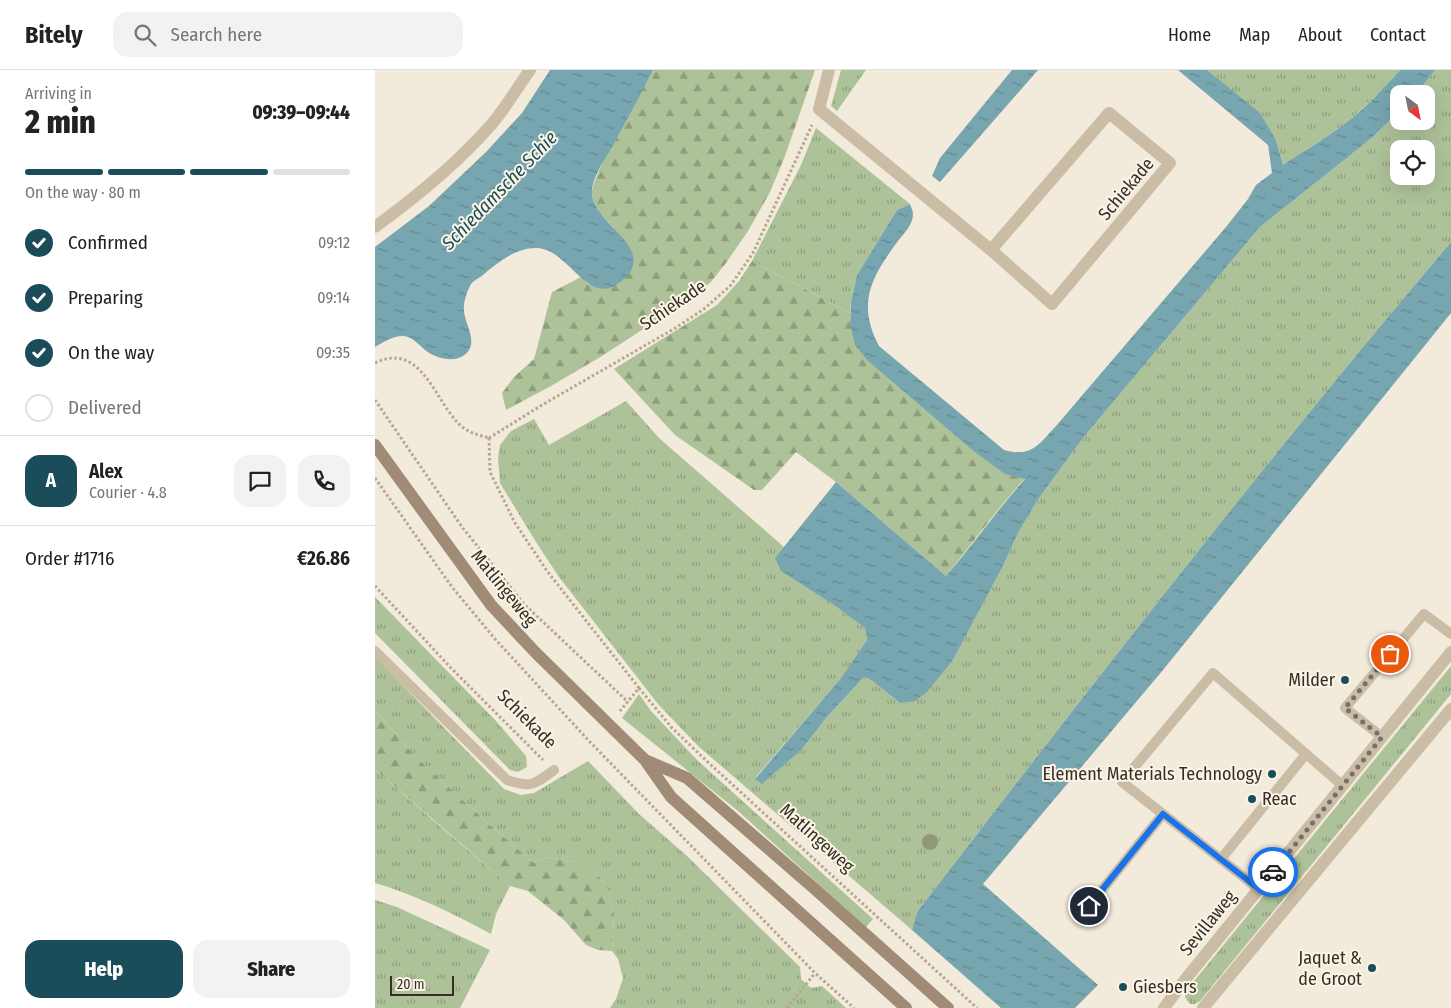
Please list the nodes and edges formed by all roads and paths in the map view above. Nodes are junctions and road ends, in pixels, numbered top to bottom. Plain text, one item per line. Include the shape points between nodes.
1 (530, 70) edge
2 (829, 70) edge
3 (819, 109) junction
4 (375, 227) edge
5 (991, 250) junction
6 (375, 363) edge
7 (375, 400) edge
8 (489, 438) junction
9 (375, 445) edge
10 (375, 586) edge
11 (1451, 634) edge
12 (375, 651) edge
13 (1451, 652) edge
14 (639, 688) junction
15 (628, 702) junction
16 (1451, 708) edge
17 (608, 724) junction
18 (1382, 737) junction
19 (589, 742) dead end
20 (1306, 754) junction
21 (645, 760) junction
22 (553, 770) joint
23 (1343, 786) junction
24 (1163, 814) junction
25 (1221, 859) junction
26 (1259, 889) junction
27 (1089, 906) dead end
28 (815, 973) junction
29 (787, 1008) edge
30 (854, 1008) edge
31 (906, 1008) edge
32 (947, 1008) edge
33 (977, 1008) edge
34 (1164, 1008) edge
35 (1203, 1008) edge

1 - 4 street via 491,125 449,168
2 - 3 street
3 - 5 street, Schiekade
3 - 8 path, Schiekade via 753,253 730,286 677,327
5 - 5 street, Schiekade via 1109,113 1169,163 1053,304
6 - 8 path via 384,358 408,360 418,367 458,424
7 - 15 path, Matlingeweg via 463,528 523,604
8 - 14 path via 490,472 515,523 547,570
9 - 17 main road, Matlingeweg via 491,605
10 - 22 path, Schiekade via 450,668
11 - 18 lane via 1424,614 1345,708
12 - 22 lane, Schiekade via 507,780 521,785 535,784
13 - 18 street, Sevillaweg
14 - 15 path
14 - 33 path, Matlingeweg via 672,728 704,759
15 - 17 path
16 - 35 street
17 - 21 main road, Matlingeweg
18 - 23 street, Sevillaweg
19 - 28 path
20 - 23 lane
20 - 24 lane via 1213,672 1122,782
20 - 25 lane
21 - 31 main road, Matlingeweg via 671,797
21 - 32 main road, Matlingeweg via 687,778
23 - 26 street, Sevillaweg
24 - 25 lane
24 - 27 lane
25 - 26 lane
26 - 34 street, Sevillaweg
28 - 29 path
28 - 30 path

